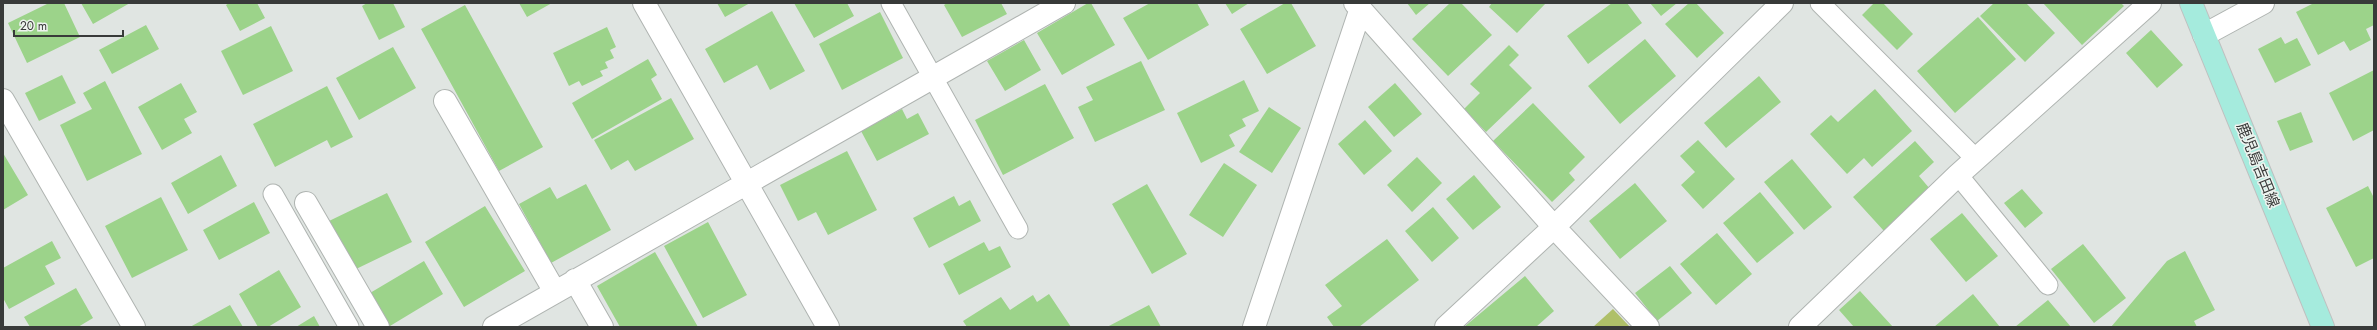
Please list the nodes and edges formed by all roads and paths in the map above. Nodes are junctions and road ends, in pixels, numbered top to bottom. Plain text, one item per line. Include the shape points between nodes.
1 (644, 3) edge
2 (891, 3) edge
3 (1064, 3) edge
4 (1782, 3) edge
5 (1820, 3) edge
6 (2150, 3) edge
7 (2191, 3) edge
8 (2263, 3) edge
9 (1357, 7) edge
10 (2204, 35) junction
11 (933, 77) junction
12 (3, 100) edge
13 (445, 101) dead end
14 (1976, 159) junction
15 (1958, 175) junction
16 (745, 183) junction
17 (273, 194) dead end
18 (306, 203) dead end
19 (1554, 227) junction
20 (1018, 229) dead end
21 (575, 280) junction
22 (2048, 285) dead end
23 (555, 292) junction
24 (127, 324) edge
25 (350, 327) edge
26 (378, 327) edge
27 (494, 327) edge
28 (602, 327) edge
29 (828, 327) edge
30 (1254, 327) edge
31 (1446, 327) edge
32 (1648, 327) edge
33 (1800, 327) edge
34 (2324, 327) edge

1 - 16 street
2 - 11 lane
3 - 11 street
4 - 19 street
5 - 14 lane
6 - 14 street
7 - 10 main road, 鹿児島吉田線
8 - 10 street
9 - 19 street
9 - 30 street
10 - 34 main road, 鹿児島吉田線
11 - 16 street
11 - 20 lane
12 - 24 street
13 - 23 street
14 - 15 street
15 - 22 lane
15 - 33 street
16 - 21 street
16 - 29 street
17 - 25 lane
18 - 26 street
19 - 31 street
19 - 32 street
21 - 23 street
21 - 28 street
23 - 27 street

